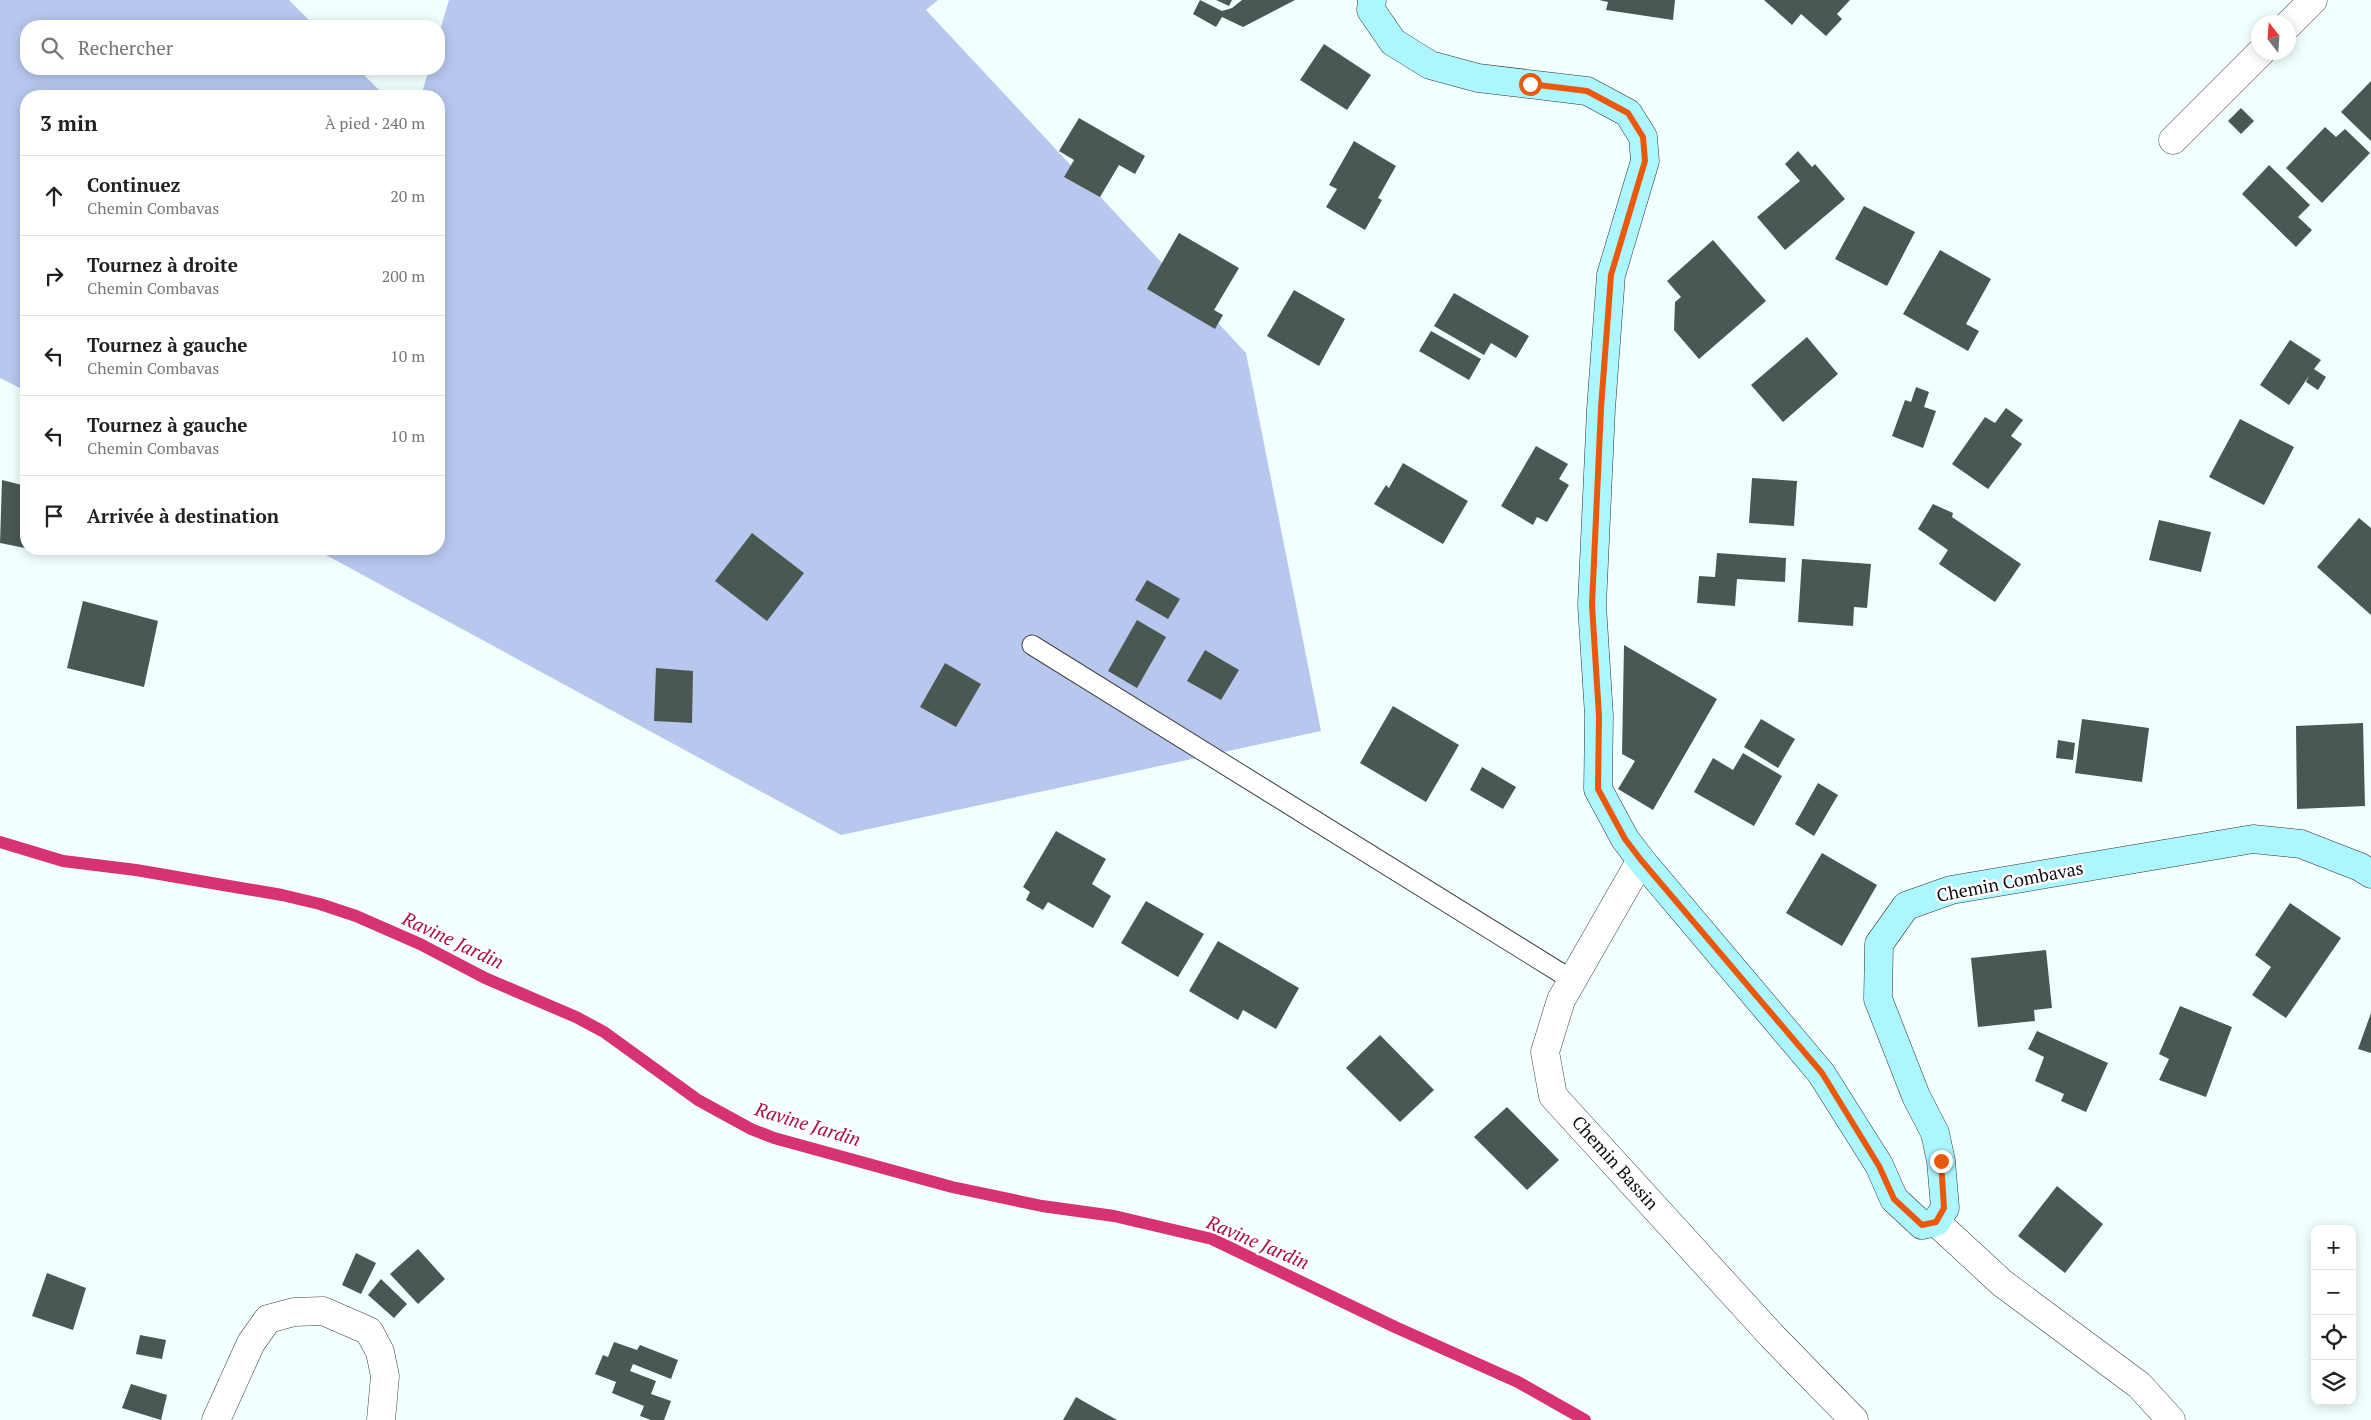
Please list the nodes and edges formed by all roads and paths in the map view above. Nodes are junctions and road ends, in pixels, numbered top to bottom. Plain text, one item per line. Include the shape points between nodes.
1 (1372, 0) edge
2 (2314, 0) edge
3 (2296, 17) edge
4 (2253, 60) edge
5 (2173, 140) dead end
6 (1032, 644) dead end
7 (1641, 860) junction
8 (2371, 874) edge
9 (1572, 980) junction
10 (1936, 1222) junction
11 (216, 1420) edge
12 (381, 1420) edge
13 (1854, 1420) edge
14 (2171, 1420) edge

1 - 7 street via 1370,10 1393,42 1430,65 1478,78 1587,91 1628,113 1643,137 1645,161 1611,275 1592,605 1599,716 1598,789 1625,839
2 - 3 street
4 - 5 street
6 - 9 lane
7 - 9 street, Chemin Bassin
7 - 10 street via 1822,1073 1879,1166 1894,1199 1922,1225
8 - 10 street, Chemin Combavas via 2301,844 2253,839 1951,890 1906,906 1879,944 1878,999 1916,1096 1935,1133 1944,1200 1944,1208
9 - 13 street, Chemin Bassin via 1560,1000 1545,1052 1553,1096 1772,1336
10 - 14 street via 2002,1283 2139,1385
11 - 12 street via 251,1343 268,1319 294,1312 322,1311 369,1331 380,1352 385,1376

